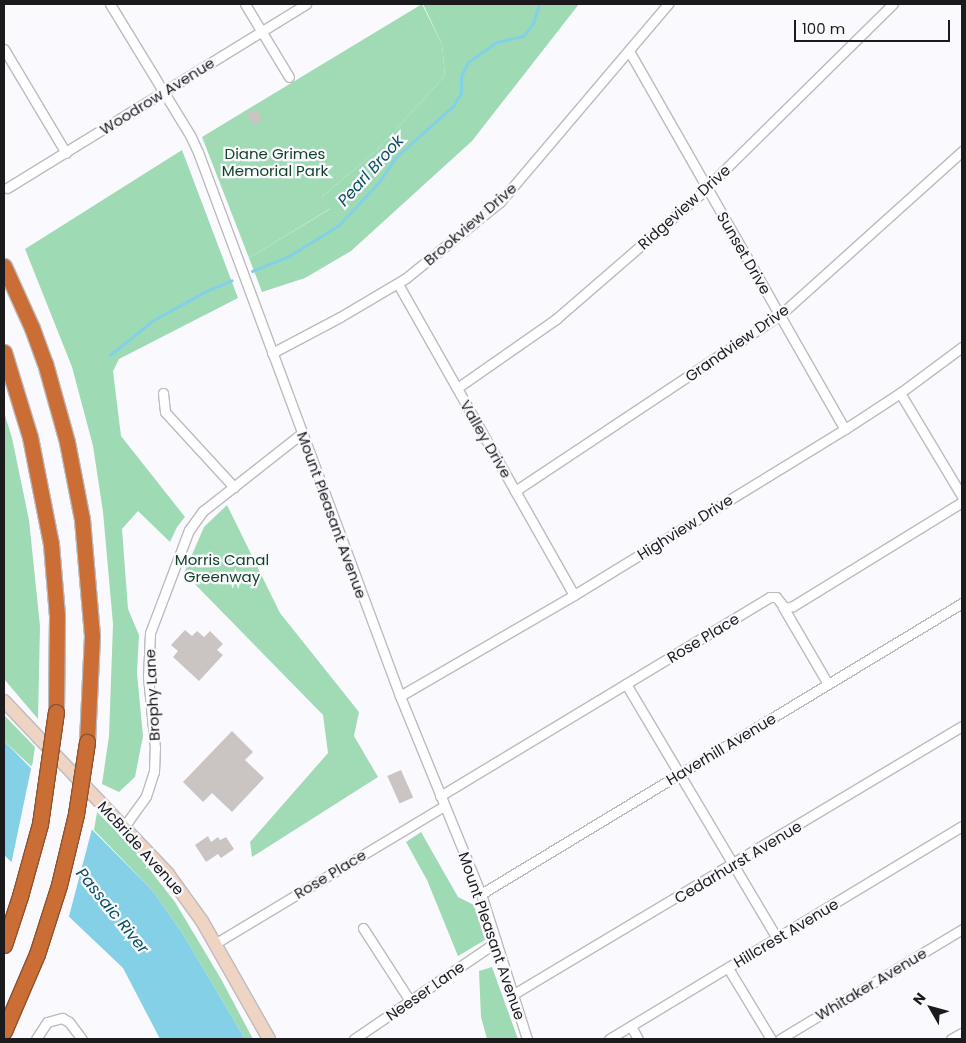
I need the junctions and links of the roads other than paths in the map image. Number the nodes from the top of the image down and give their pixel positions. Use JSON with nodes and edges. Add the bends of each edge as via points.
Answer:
{"nodes":[{"id":1,"x":110,"y":4,"type":"edge"},
{"id":2,"x":245,"y":4,"type":"edge"},
{"id":3,"x":306,"y":4,"type":"edge"},
{"id":4,"x":668,"y":4,"type":"edge"},
{"id":5,"x":893,"y":4,"type":"edge"},
{"id":6,"x":262,"y":31,"type":"junction"},
{"id":7,"x":4,"y":49,"type":"edge"},
{"id":8,"x":629,"y":51,"type":"junction"},
{"id":9,"x":289,"y":77,"type":"dead end"},
{"id":10,"x":164,"y":91,"type":"junction"},
{"id":11,"x":962,"y":151,"type":"edge"},
{"id":12,"x":66,"y":153,"type":"junction"},
{"id":13,"x":7,"y":188,"type":"dead end"},
{"id":14,"x":707,"y":188,"type":"junction"},
{"id":15,"x":4,"y":266,"type":"edge"},
{"id":16,"x":398,"y":284,"type":"junction"},
{"id":17,"x":780,"y":315,"type":"junction"},
{"id":18,"x":962,"y":347,"type":"edge"},
{"id":19,"x":4,"y":352,"type":"edge"},
{"id":20,"x":272,"y":353,"type":"junction"},
{"id":21,"x":456,"y":388,"type":"junction"},
{"id":22,"x":900,"y":393,"type":"junction"},
{"id":23,"x":163,"y":394,"type":"dead end"},
{"id":24,"x":845,"y":428,"type":"junction"},
{"id":25,"x":302,"y":433,"type":"junction"},
{"id":26,"x":234,"y":487,"type":"junction"},
{"id":27,"x":515,"y":491,"type":"junction"},
{"id":28,"x":962,"y":496,"type":"edge"},
{"id":29,"x":962,"y":502,"type":"edge"},
{"id":30,"x":574,"y":595,"type":"junction"},
{"id":31,"x":962,"y":603,"type":"edge"},
{"id":32,"x":783,"y":607,"type":"junction"},
{"id":33,"x":626,"y":684,"type":"junction"},
{"id":34,"x":828,"y":684,"type":"junction"},
{"id":35,"x":400,"y":696,"type":"junction"},
{"id":36,"x":4,"y":700,"type":"edge"},
{"id":37,"x":962,"y":726,"type":"edge"},
{"id":38,"x":680,"y":774,"type":"junction"},
{"id":39,"x":440,"y":796,"type":"junction"},
{"id":40,"x":444,"y":806,"type":"junction"},
{"id":41,"x":962,"y":826,"type":"edge"},
{"id":42,"x":123,"y":828,"type":"junction"},
{"id":43,"x":734,"y":865,"type":"junction"},
{"id":44,"x":481,"y":894,"type":"junction"},
{"id":45,"x":363,"y":928,"type":"dead end"},
{"id":46,"x":962,"y":929,"type":"edge"},
{"id":47,"x":777,"y":938,"type":"junction"},
{"id":48,"x":496,"y":942,"type":"junction"},
{"id":49,"x":216,"y":943,"type":"junction"},
{"id":50,"x":4,"y":945,"type":"edge"},
{"id":51,"x":728,"y":968,"type":"junction"},
{"id":52,"x":512,"y":995,"type":"junction"},
{"id":53,"x":410,"y":1001,"type":"junction"},
{"id":54,"x":631,"y":1026,"type":"junction"},
{"id":55,"x":4,"y":1031,"type":"edge"},
{"id":56,"x":962,"y":1032,"type":"edge"},
{"id":57,"x":36,"y":1039,"type":"edge"},
{"id":58,"x":82,"y":1039,"type":"edge"},
{"id":59,"x":269,"y":1039,"type":"edge"},
{"id":60,"x":354,"y":1039,"type":"edge"},
{"id":61,"x":527,"y":1039,"type":"edge"},
{"id":62,"x":609,"y":1039,"type":"edge"},
{"id":63,"x":638,"y":1039,"type":"edge"},
{"id":64,"x":771,"y":1039,"type":"edge"},
{"id":65,"x":780,"y":1039,"type":"edge"},
{"id":66,"x":951,"y":1039,"type":"edge"}],
"edges":[{"from":1,"to":10,"type":"street","name":"Mount Pleasant Avenue"},
{"from":2,"to":6,"type":"street"},
{"from":3,"to":6,"type":"street","name":"Woodrow Avenue"},
{"from":4,"to":8,"type":"street","name":"Brookview Drive"},
{"from":5,"to":14,"type":"street","name":"Ridgeview Drive"},
{"from":6,"to":9,"type":"street"},
{"from":6,"to":10,"type":"street","name":"Woodrow Avenue"},
{"from":7,"to":12,"type":"street"},
{"from":8,"to":14,"type":"street","name":"Sunset Drive"},
{"from":8,"to":16,"type":"street","name":"Brookview Drive","via":[[500,202]]},
{"from":10,"to":12,"type":"street","name":"Woodrow Avenue"},
{"from":10,"to":20,"type":"street","name":"Mount Pleasant Avenue","via":[[198,152]]},
{"from":11,"to":17,"type":"street","name":"Grandview Drive"},
{"from":12,"to":13,"type":"street","name":"Woodrow Avenue"},
{"from":14,"to":17,"type":"street","name":"Sunset Drive"},
{"from":14,"to":21,"type":"street","name":"Ridgeview Drive","via":[[556,319]]},
{"from":15,"to":55,"type":"highway","bridge":true,"via":[[46,363],[67,442],[87,559],[92,636],[87,742],[76,814],[60,884],[34,962]]},
{"from":16,"to":20,"type":"street","name":"Brookview Drive"},
{"from":16,"to":21,"type":"street","name":"Valley Drive"},
{"from":17,"to":24,"type":"street","name":"Sunset Drive"},
{"from":17,"to":27,"type":"street","name":"Grandview Drive"},
{"from":18,"to":22,"type":"street","name":"Highview Drive"},
{"from":19,"to":50,"type":"highway","bridge":true,"via":[[30,437],[51,544],[57,616],[56,712],[40,824]]},
{"from":20,"to":25,"type":"street","name":"Mount Pleasant Avenue"},
{"from":21,"to":27,"type":"street","name":"Valley Drive"},
{"from":22,"to":24,"type":"street","name":"Highview Drive"},
{"from":22,"to":28,"type":"street"},
{"from":23,"to":26,"type":"street","via":[[165,412]]},
{"from":24,"to":30,"type":"street","name":"Highview Drive"},
{"from":25,"to":26,"type":"street","name":"Brophy Lane"},
{"from":25,"to":35,"type":"street","name":"Mount Pleasant Avenue"},
{"from":26,"to":42,"type":"street","name":"Brophy Lane","via":[[203,511],[189,530],[156,612],[150,633],[148,662],[154,772],[146,796]]},
{"from":27,"to":30,"type":"street","name":"Valley Drive"},
{"from":29,"to":32,"type":"street","via":[[793,606]]},
{"from":30,"to":35,"type":"street","name":"Highview Drive"},
{"from":31,"to":34,"type":"street","name":"Haverhill Avenue"},
{"from":32,"to":33,"type":"street","name":"Rose Place","via":[[776,597],[770,596]]},
{"from":32,"to":34,"type":"street"},
{"from":33,"to":38,"type":"street"},
{"from":33,"to":39,"type":"street","name":"Rose Place"},
{"from":34,"to":38,"type":"street","name":"Haverhill Avenue"},
{"from":35,"to":39,"type":"street","name":"Mount Pleasant Avenue"},
{"from":36,"to":42,"type":"main road","name":"McBride Avenue"},
{"from":37,"to":43,"type":"street","name":"Cedarhurst Avenue"},
{"from":38,"to":43,"type":"street"},
{"from":38,"to":44,"type":"street","name":"Haverhill Avenue"},
{"from":39,"to":40,"type":"street","name":"Mount Pleasant Avenue"},
{"from":40,"to":44,"type":"street","name":"Mount Pleasant Avenue"},
{"from":40,"to":49,"type":"street","name":"Rose Place"},
{"from":41,"to":47,"type":"street","name":"Hillcrest Avenue"},
{"from":42,"to":49,"type":"main road","name":"McBride Avenue","via":[[168,874]]},
{"from":43,"to":47,"type":"street"},
{"from":43,"to":52,"type":"street","name":"Cedarhurst Avenue"},
{"from":44,"to":48,"type":"street","name":"Mount Pleasant Avenue"},
{"from":45,"to":53,"type":"street"},
{"from":46,"to":65,"type":"street","name":"Whitaker Avenue"},
{"from":47,"to":51,"type":"street","name":"Hillcrest Avenue"},
{"from":48,"to":52,"type":"street","name":"Mount Pleasant Avenue"},
{"from":48,"to":53,"type":"street","name":"Neeser Lane"},
{"from":49,"to":59,"type":"main road","name":"McBride Avenue"},
{"from":51,"to":54,"type":"street","name":"Hillcrest Avenue"},
{"from":51,"to":64,"type":"street"},
{"from":52,"to":61,"type":"street","name":"Mount Pleasant Avenue"},
{"from":53,"to":60,"type":"street","name":"Neeser Lane"},
{"from":54,"to":62,"type":"street","name":"Hillcrest Avenue"},
{"from":54,"to":63,"type":"street"},
{"from":56,"to":66,"type":"street"},
{"from":57,"to":58,"type":"street","via":[[47,1022],[62,1018]]}]}
